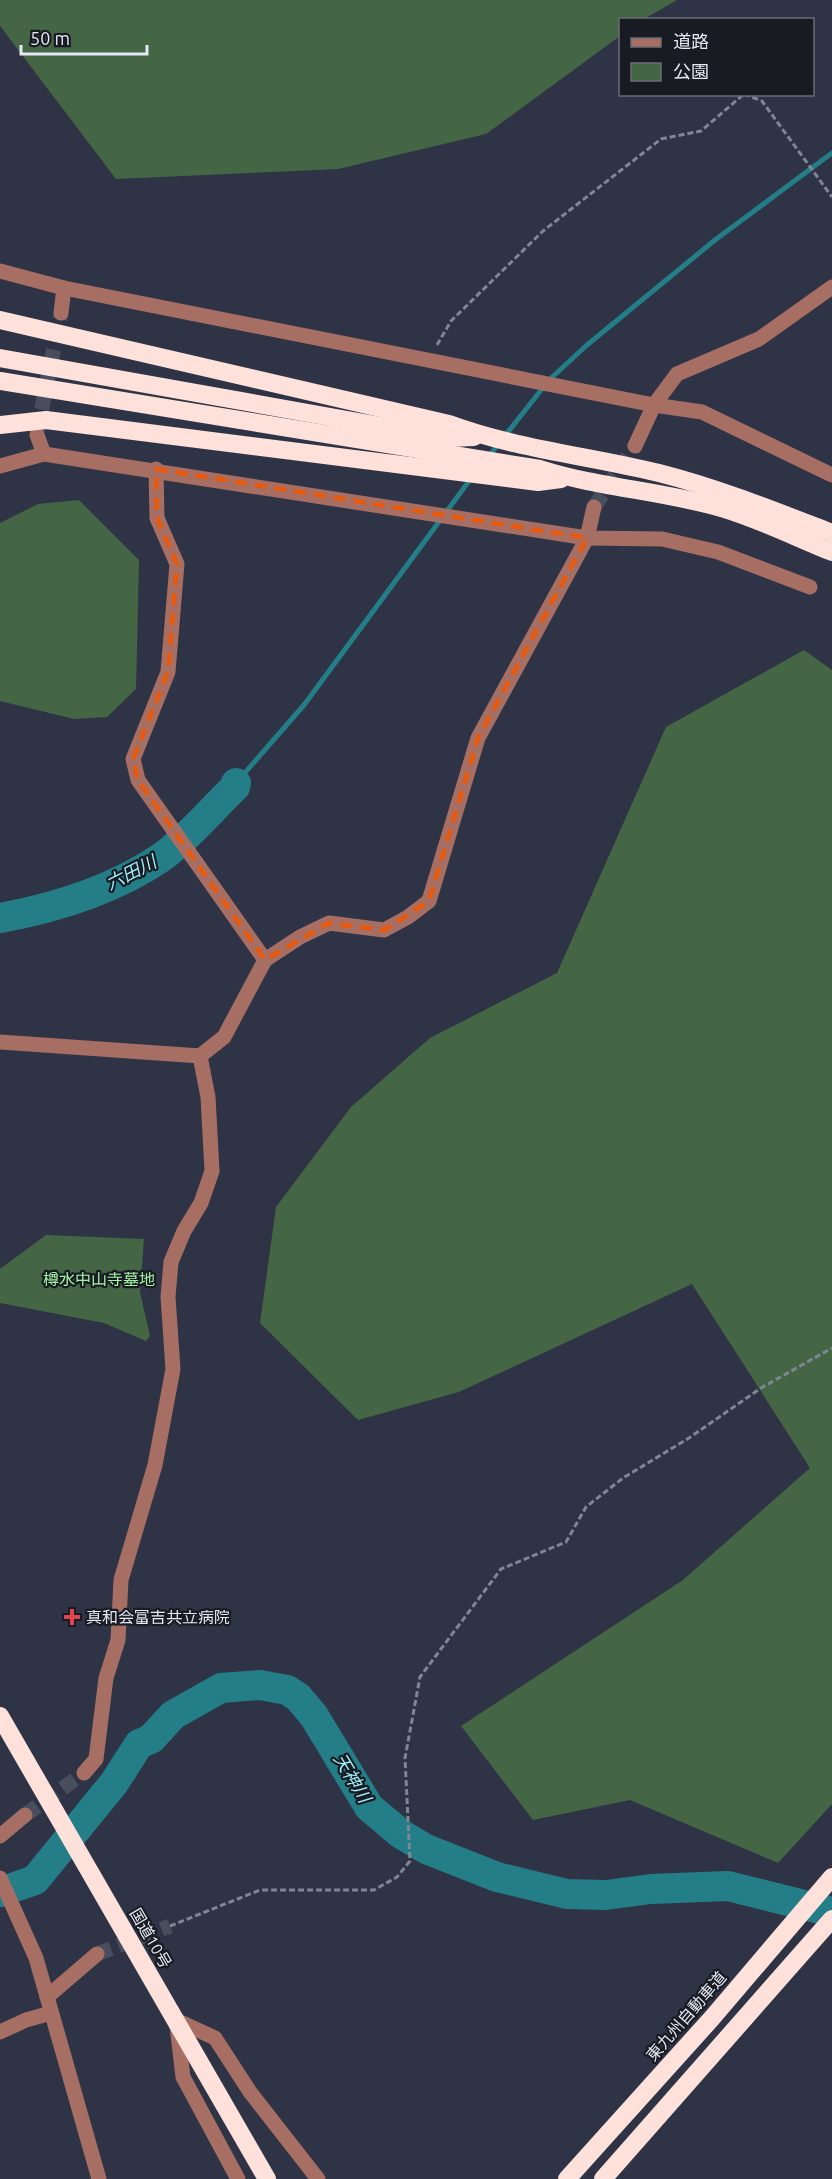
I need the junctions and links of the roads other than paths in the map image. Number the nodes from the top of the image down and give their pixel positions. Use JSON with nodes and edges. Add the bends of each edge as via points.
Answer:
{"nodes":[{"id":1,"x":0,"y":271,"type":"edge"},
{"id":2,"x":832,"y":286,"type":"edge"},
{"id":3,"x":64,"y":288,"type":"junction"},
{"id":4,"x":61,"y":313,"type":"tunnel mouth"},
{"id":5,"x":0,"y":320,"type":"edge"},
{"id":6,"x":0,"y":358,"type":"edge"},
{"id":7,"x":0,"y":381,"type":"edge"},
{"id":8,"x":654,"y":405,"type":"junction"},
{"id":9,"x":0,"y":425,"type":"edge"},
{"id":10,"x":37,"y":435,"type":"tunnel mouth"},
{"id":11,"x":482,"y":436,"type":"junction"},
{"id":12,"x":635,"y":446,"type":"tunnel mouth"},
{"id":13,"x":44,"y":454,"type":"junction"},
{"id":14,"x":0,"y":466,"type":"edge"},
{"id":15,"x":156,"y":469,"type":"junction"},
{"id":16,"x":832,"y":475,"type":"edge"},
{"id":17,"x":569,"y":478,"type":"junction"},
{"id":18,"x":594,"y":507,"type":"tunnel mouth"},
{"id":19,"x":832,"y":533,"type":"edge"},
{"id":20,"x":587,"y":538,"type":"junction"},
{"id":21,"x":832,"y":552,"type":"edge"},
{"id":22,"x":810,"y":587,"type":"dead end"},
{"id":23,"x":265,"y":960,"type":"junction"},
{"id":24,"x":0,"y":1042,"type":"edge"},
{"id":25,"x":200,"y":1056,"type":"junction"},
{"id":26,"x":0,"y":1716,"type":"edge"},
{"id":27,"x":84,"y":1773,"type":"tunnel mouth"},
{"id":28,"x":25,"y":1815,"type":"tunnel mouth"},
{"id":29,"x":0,"y":1836,"type":"edge"},
{"id":30,"x":832,"y":1877,"type":"edge"},
{"id":31,"x":0,"y":1878,"type":"edge"},
{"id":32,"x":832,"y":1919,"type":"edge"},
{"id":33,"x":97,"y":1954,"type":"tunnel mouth"},
{"id":34,"x":47,"y":1997,"type":"junction"},
{"id":35,"x":51,"y":2013,"type":"junction"},
{"id":36,"x":176,"y":2020,"type":"junction"},
{"id":37,"x":0,"y":2032,"type":"edge"},
{"id":38,"x":99,"y":2179,"type":"edge"},
{"id":39,"x":238,"y":2179,"type":"edge"},
{"id":40,"x":267,"y":2179,"type":"edge"},
{"id":41,"x":318,"y":2179,"type":"edge"},
{"id":42,"x":567,"y":2179,"type":"edge"},
{"id":43,"x":603,"y":2179,"type":"edge"}],
"edges":[{"from":1,"to":3,"type":"street"},
{"from":2,"to":8,"type":"street","via":[[759,339],[677,374]]},
{"from":3,"to":4,"type":"street"},
{"from":3,"to":8,"type":"street"},
{"from":5,"to":11,"type":"highway","via":[[449,424]]},
{"from":6,"to":11,"type":"highway","via":[[447,438]]},
{"from":7,"to":17,"type":"highway","via":[[540,469]]},
{"from":8,"to":12,"type":"street"},
{"from":8,"to":16,"type":"street","via":[[702,412]]},
{"from":9,"to":17,"type":"highway","via":[[46,420],[538,482]]},
{"from":10,"to":13,"type":"street"},
{"from":11,"to":19,"type":"highway","via":[[659,473],[721,491]]},
{"from":13,"to":14,"type":"street"},
{"from":13,"to":15,"type":"street"},
{"from":15,"to":20,"type":"street"},
{"from":15,"to":23,"type":"street","via":[[157,518],[177,564],[168,672],[133,759],[138,780]]},
{"from":17,"to":21,"type":"highway","via":[[725,509]]},
{"from":18,"to":20,"type":"street"},
{"from":20,"to":22,"type":"street","via":[[662,539],[718,552]]},
{"from":20,"to":23,"type":"street","via":[[478,738],[429,901],[384,930],[329,923]]},
{"from":23,"to":25,"type":"street","via":[[224,1037]]},
{"from":24,"to":25,"type":"street"},
{"from":25,"to":27,"type":"street","via":[[208,1097],[212,1171],[201,1203],[171,1262],[168,1297],[173,1369],[155,1465],[121,1580],[118,1640],[106,1678],[96,1759]]},
{"from":26,"to":36,"type":"highway","name":"国道10号"},
{"from":28,"to":29,"type":"street"},
{"from":30,"to":42,"type":"highway","name":"東九州自動車道"},
{"from":31,"to":34,"type":"street","via":[[36,1958]]},
{"from":32,"to":43,"type":"highway"},
{"from":33,"to":34,"type":"street"},
{"from":34,"to":35,"type":"street"},
{"from":35,"to":37,"type":"street"},
{"from":35,"to":38,"type":"street"},
{"from":36,"to":39,"type":"street","via":[[183,2078]]},
{"from":36,"to":40,"type":"highway","name":"国道10号"},
{"from":36,"to":41,"type":"street","via":[[215,2038],[250,2092]]}]}
